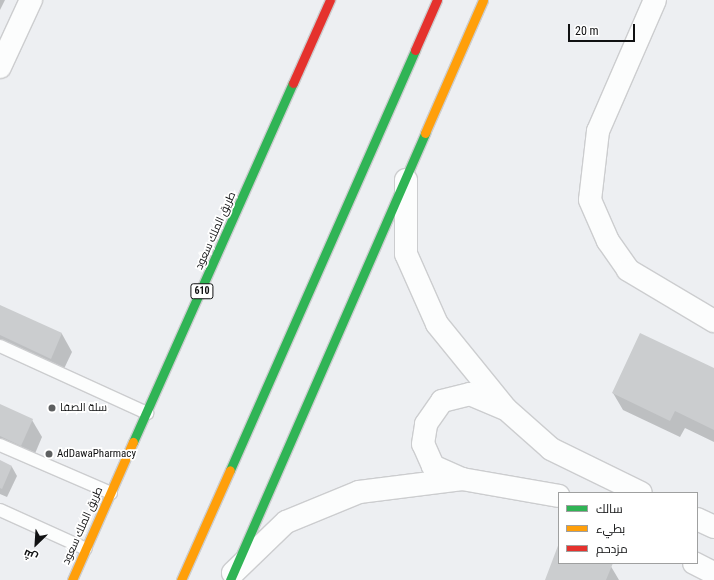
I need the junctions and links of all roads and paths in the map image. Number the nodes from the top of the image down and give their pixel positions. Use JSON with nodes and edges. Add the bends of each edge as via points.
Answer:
{"nodes":[{"id":1,"x":31,"y":0,"type":"edge"},
{"id":2,"x":330,"y":0,"type":"edge"},
{"id":3,"x":437,"y":0,"type":"edge"},
{"id":4,"x":483,"y":0,"type":"edge"},
{"id":5,"x":655,"y":0,"type":"edge"},
{"id":6,"x":0,"y":67,"type":"edge"},
{"id":7,"x":406,"y":180,"type":"junction"},
{"id":8,"x":714,"y":321,"type":"edge"},
{"id":9,"x":0,"y":346,"type":"edge"},
{"id":10,"x":506,"y":409,"type":"junction"},
{"id":11,"x":147,"y":413,"type":"junction"},
{"id":12,"x":0,"y":444,"type":"edge"},
{"id":13,"x":462,"y":478,"type":"junction"},
{"id":14,"x":639,"y":492,"type":"edge"},
{"id":15,"x":111,"y":493,"type":"junction"},
{"id":16,"x":558,"y":496,"type":"edge"},
{"id":17,"x":0,"y":510,"type":"edge"},
{"id":18,"x":698,"y":519,"type":"edge"},
{"id":19,"x":714,"y":527,"type":"edge"},
{"id":20,"x":86,"y":549,"type":"junction"},
{"id":21,"x":696,"y":564,"type":"edge"},
{"id":22,"x":714,"y":573,"type":"edge"},
{"id":23,"x":231,"y":577,"type":"edge"},
{"id":24,"x":72,"y":580,"type":"edge"},
{"id":25,"x":181,"y":580,"type":"edge"}],
"edges":[{"from":1,"to":6,"type":"street"},
{"from":2,"to":11,"type":"main road","name":"طريق الملك سعود","number":"610"},
{"from":3,"to":25,"type":"main road"},
{"from":4,"to":7,"type":"main road"},
{"from":5,"to":8,"type":"street","via":[[598,131],[590,200],[608,241],[628,270]]},
{"from":7,"to":10,"type":"street","via":[[409,261],[437,324]]},
{"from":7,"to":23,"type":"main road"},
{"from":9,"to":11,"type":"lane"},
{"from":10,"to":13,"type":"street","via":[[470,394],[442,401],[426,424],[423,444],[433,466]]},
{"from":10,"to":14,"type":"street","via":[[551,449]]},
{"from":11,"to":15,"type":"main road","name":"طريق الملك سعود","number":"610"},
{"from":12,"to":15,"type":"lane"},
{"from":13,"to":16,"type":"street"},
{"from":13,"to":23,"type":"street","via":[[359,492],[286,522]]},
{"from":15,"to":20,"type":"main road","name":"طريق الملك سعود","number":"610"},
{"from":17,"to":20,"type":"lane"},
{"from":18,"to":19,"type":"street"},
{"from":20,"to":24,"type":"main road","name":"طريق الملك سعود","number":"610"},
{"from":21,"to":22,"type":"street"}]}
